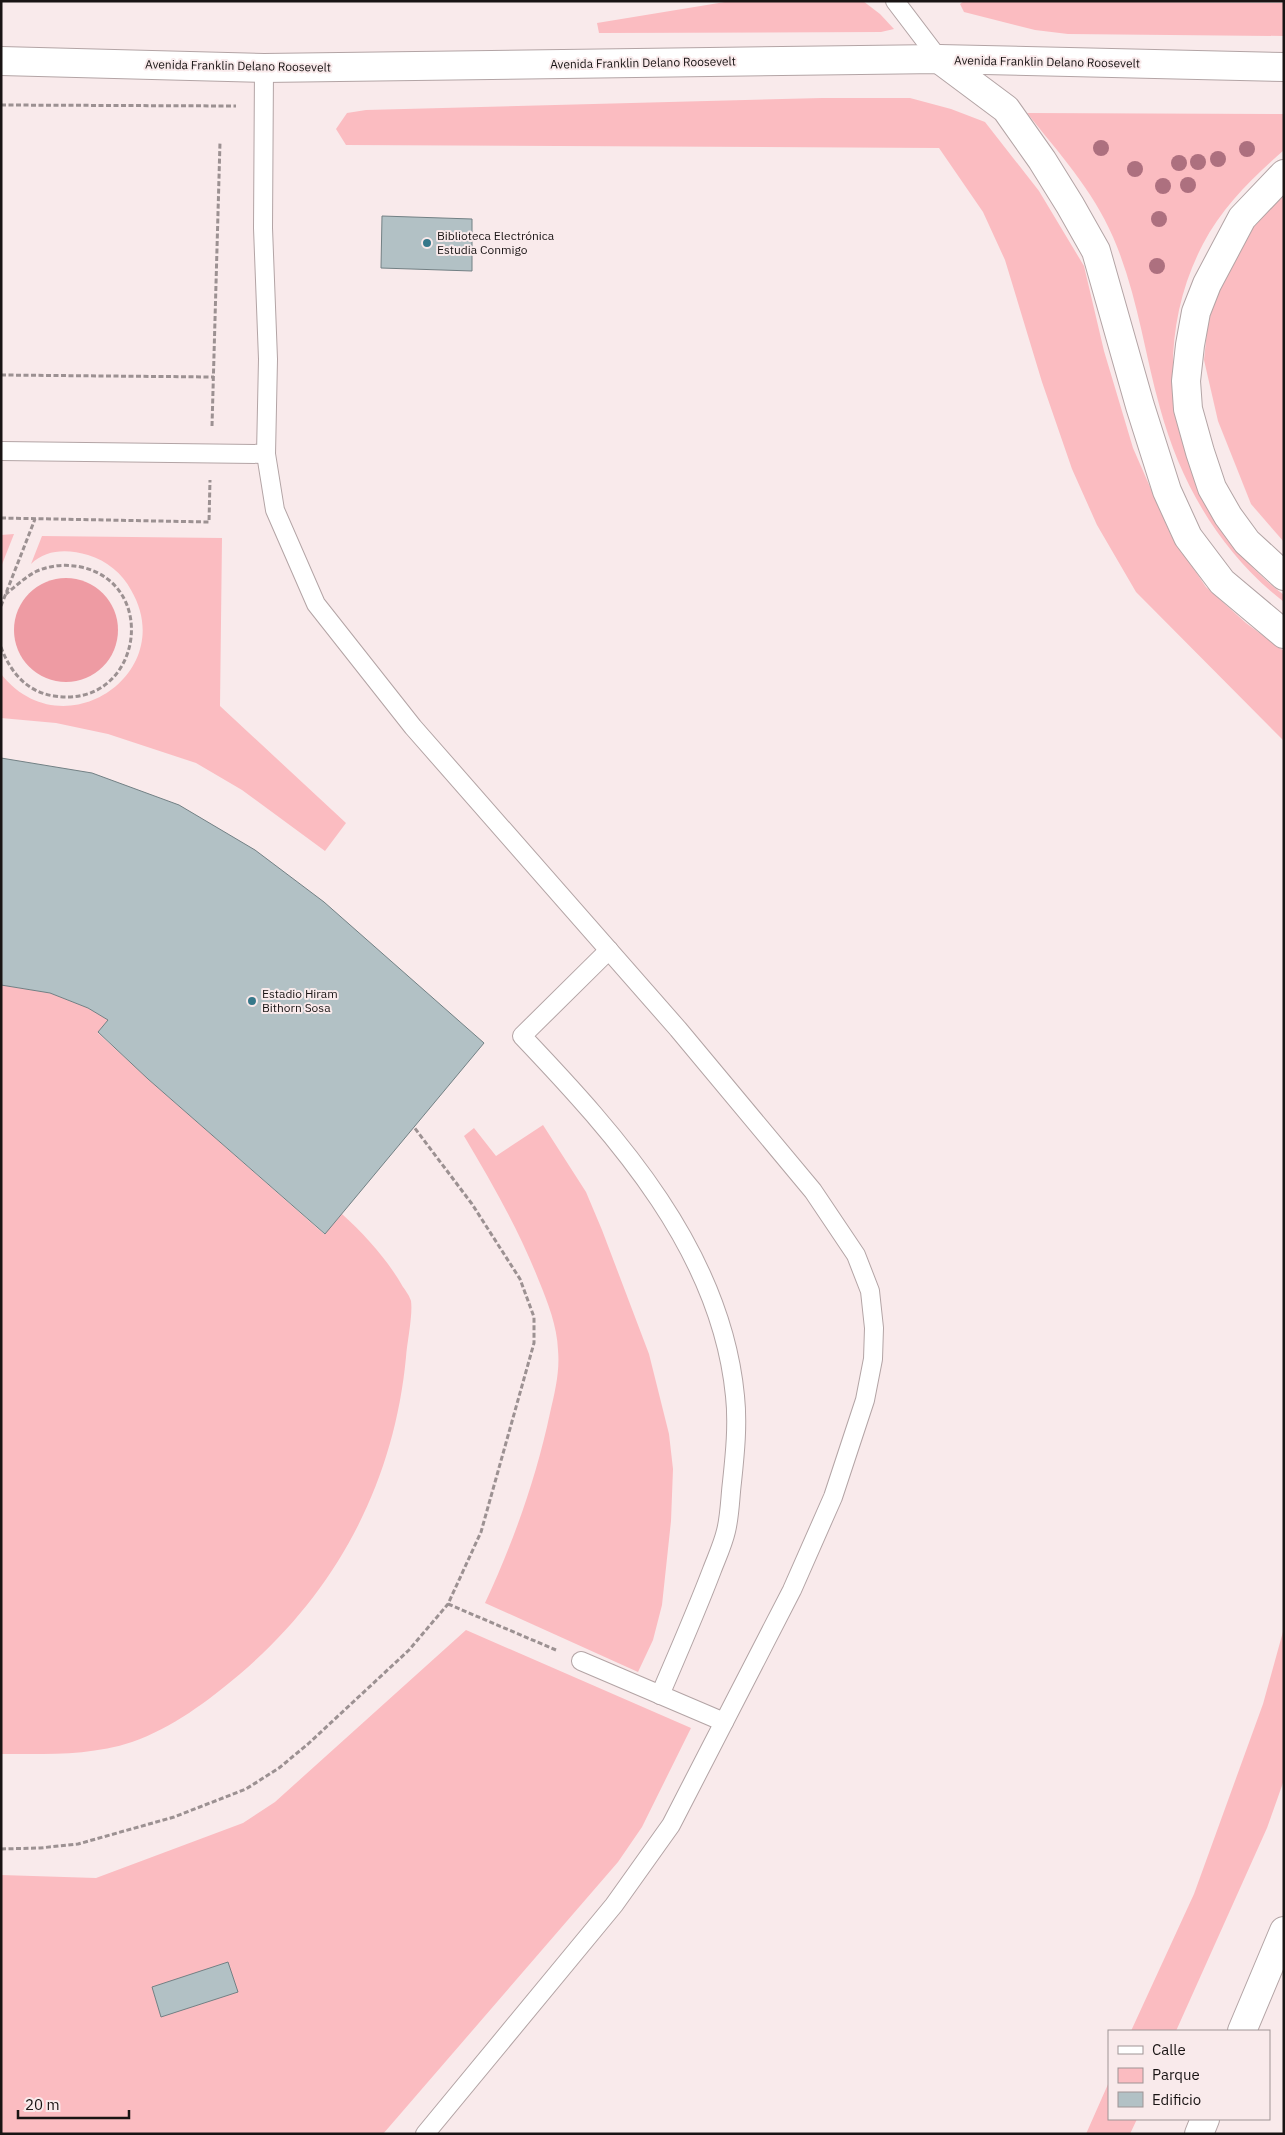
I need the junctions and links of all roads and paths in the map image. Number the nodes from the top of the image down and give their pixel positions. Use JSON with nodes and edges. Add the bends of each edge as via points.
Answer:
{"nodes":[{"id":1,"x":895,"y":1,"type":"edge"},
{"id":2,"x":939,"y":59,"type":"junction"},
{"id":3,"x":1,"y":61,"type":"edge"},
{"id":4,"x":1284,"y":67,"type":"edge"},
{"id":5,"x":264,"y":68,"type":"junction"},
{"id":6,"x":1,"y":105,"type":"edge"},
{"id":7,"x":264,"y":106,"type":"junction"},
{"id":8,"x":220,"y":142,"type":"dead end"},
{"id":9,"x":1284,"y":174,"type":"edge"},
{"id":10,"x":1,"y":375,"type":"edge"},
{"id":11,"x":214,"y":377,"type":"junction"},
{"id":12,"x":1,"y":451,"type":"edge"},
{"id":13,"x":211,"y":454,"type":"junction"},
{"id":14,"x":266,"y":454,"type":"junction"},
{"id":15,"x":1,"y":518,"type":"edge"},
{"id":16,"x":35,"y":519,"type":"junction"},
{"id":17,"x":1284,"y":576,"type":"edge"},
{"id":18,"x":6,"y":594,"type":"junction"},
{"id":19,"x":1,"y":606,"type":"edge"},
{"id":20,"x":1284,"y":634,"type":"edge"},
{"id":21,"x":1,"y":647,"type":"edge"},
{"id":22,"x":609,"y":950,"type":"junction"},
{"id":23,"x":414,"y":1127,"type":"dead end"},
{"id":24,"x":448,"y":1604,"type":"junction"},
{"id":25,"x":581,"y":1661,"type":"joint"},
{"id":26,"x":660,"y":1695,"type":"junction"},
{"id":27,"x":724,"y":1722,"type":"junction"},
{"id":28,"x":1,"y":1849,"type":"edge"},
{"id":29,"x":1284,"y":1931,"type":"edge"},
{"id":30,"x":1242,"y":2030,"type":"edge"},
{"id":31,"x":1205,"y":2120,"type":"edge"},
{"id":32,"x":425,"y":2134,"type":"edge"},
{"id":33,"x":1199,"y":2134,"type":"edge"}],
"edges":[{"from":1,"to":2,"type":"lane"},
{"from":2,"to":4,"type":"main road","name":"Avenida Franklin Delano Roosevelt"},
{"from":2,"to":5,"type":"main road","name":"Avenida Franklin Delano Roosevelt"},
{"from":2,"to":20,"type":"main road","via":[[1006,108],[1070,205],[1096,251],[1167,491],[1188,537],[1222,582]]},
{"from":3,"to":5,"type":"main road","name":"Avenida Franklin Delano Roosevelt"},
{"from":5,"to":7,"type":"lane"},
{"from":6,"to":7,"type":"path"},
{"from":7,"to":14,"type":"lane","via":[[263,228],[268,359]]},
{"from":8,"to":11,"type":"path"},
{"from":9,"to":17,"type":"main road","via":[[1242,218],[1207,284],[1196,312],[1186,381],[1188,409],[1212,488],[1247,542]]},
{"from":10,"to":11,"type":"path"},
{"from":11,"to":13,"type":"path"},
{"from":12,"to":13,"type":"lane"},
{"from":13,"to":14,"type":"lane"},
{"from":13,"to":16,"type":"path","via":[[209,522]]},
{"from":14,"to":22,"type":"lane","via":[[275,510],[316,604],[413,728]]},
{"from":15,"to":16,"type":"path"},
{"from":16,"to":18,"type":"path"},
{"from":18,"to":19,"type":"path"},
{"from":18,"to":21,"type":"path","via":[[29,576],[48,567],[67,565],[97,572],[125,601],[132,621],[132,641],[121,669],[107,684],[89,694],[69,697],[49,695],[30,687],[14,674]]},
{"from":22,"to":26,"type":"lane","via":[[522,1036],[586,1103],[638,1168],[673,1221],[696,1263],[722,1327],[735,1396],[735,1456],[726,1530],[700,1603]]},
{"from":22,"to":27,"type":"lane","via":[[813,1192],[856,1255],[870,1291],[873,1358],[850,1450],[792,1590]]},
{"from":23,"to":24,"type":"path","via":[[472,1204],[520,1279],[534,1317],[534,1343],[484,1523]]},
{"from":24,"to":25,"type":"path"},
{"from":24,"to":28,"type":"path","via":[[409,1650],[308,1744],[246,1789],[174,1817],[78,1844]]},
{"from":25,"to":26,"type":"lane"},
{"from":26,"to":27,"type":"lane"},
{"from":27,"to":32,"type":"lane","via":[[671,1825],[614,1905]]},
{"from":29,"to":30,"type":"main road"},
{"from":31,"to":33,"type":"main road"}]}
